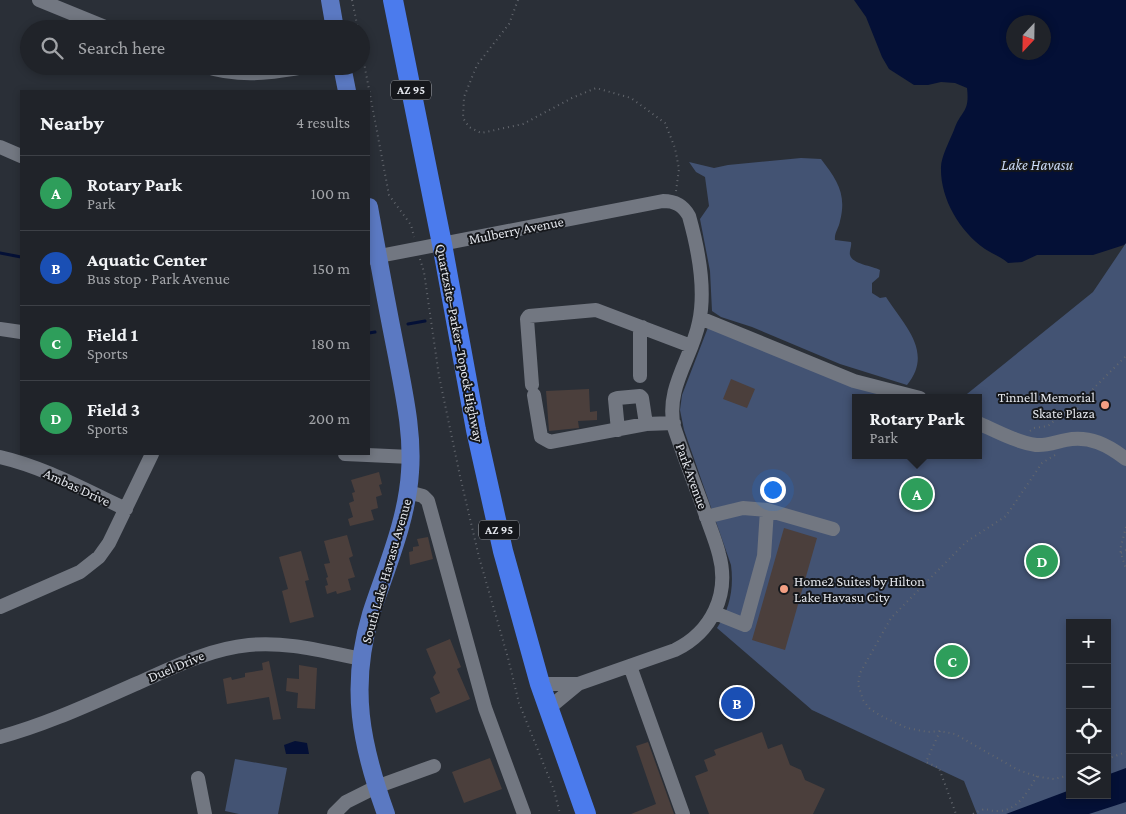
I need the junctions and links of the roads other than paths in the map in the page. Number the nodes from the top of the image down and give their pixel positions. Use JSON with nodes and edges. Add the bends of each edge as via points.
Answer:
{"nodes":[{"id":1,"x":39,"y":0,"type":"edge"},
{"id":2,"x":330,"y":0,"type":"edge"},
{"id":3,"x":393,"y":0,"type":"edge"},
{"id":4,"x":88,"y":20,"type":"edge"},
{"id":5,"x":333,"y":20,"type":"edge"},
{"id":6,"x":344,"y":75,"type":"edge"},
{"id":7,"x":347,"y":90,"type":"edge"},
{"id":8,"x":0,"y":147,"type":"edge"},
{"id":9,"x":20,"y":156,"type":"edge"},
{"id":10,"x":669,"y":202,"type":"joint"},
{"id":11,"x":370,"y":220,"type":"edge"},
{"id":12,"x":442,"y":244,"type":"junction"},
{"id":13,"x":373,"y":257,"type":"edge"},
{"id":14,"x":700,"y":318,"type":"junction"},
{"id":15,"x":642,"y":327,"type":"junction"},
{"id":16,"x":0,"y":329,"type":"edge"},
{"id":17,"x":20,"y":332,"type":"edge"},
{"id":18,"x":691,"y":346,"type":"junction"},
{"id":19,"x":640,"y":376,"type":"dead end"},
{"id":20,"x":904,"y":394,"type":"edge"},
{"id":21,"x":646,"y":424,"type":"junction"},
{"id":22,"x":674,"y":424,"type":"junction"},
{"id":23,"x":982,"y":425,"type":"edge"},
{"id":24,"x":618,"y":430,"type":"junction"},
{"id":25,"x":152,"y":455,"type":"edge"},
{"id":26,"x":367,"y":455,"type":"edge"},
{"id":27,"x":0,"y":457,"type":"edge"},
{"id":28,"x":411,"y":457,"type":"junction"},
{"id":29,"x":1126,"y":459,"type":"edge"},
{"id":30,"x":408,"y":492,"type":"junction"},
{"id":31,"x":126,"y":509,"type":"junction"},
{"id":32,"x":766,"y":510,"type":"junction"},
{"id":33,"x":706,"y":517,"type":"junction"},
{"id":34,"x":833,"y":529,"type":"dead end"},
{"id":35,"x":0,"y":607,"type":"edge"},
{"id":36,"x":715,"y":613,"type":"junction"},
{"id":37,"x":362,"y":659,"type":"junction"},
{"id":38,"x":630,"y":666,"type":"junction"},
{"id":39,"x":540,"y":684,"type":"junction"},
{"id":40,"x":578,"y":684,"type":"junction"},
{"id":41,"x":549,"y":708,"type":"junction"},
{"id":42,"x":0,"y":737,"type":"edge"},
{"id":43,"x":434,"y":766,"type":"dead end"},
{"id":44,"x":198,"y":778,"type":"dead end"},
{"id":45,"x":376,"y":787,"type":"junction"},
{"id":46,"x":205,"y":814,"type":"edge"},
{"id":47,"x":334,"y":814,"type":"edge"},
{"id":48,"x":386,"y":814,"type":"edge"},
{"id":49,"x":524,"y":814,"type":"edge"},
{"id":50,"x":586,"y":814,"type":"edge"},
{"id":51,"x":683,"y":814,"type":"edge"}],
"edges":[{"from":1,"to":4,"type":"street"},
{"from":2,"to":5,"type":"main road"},
{"from":3,"to":12,"type":"highway","name":"Quartzsite–Parker–Topock Highway","number":"AZ 95"},
{"from":6,"to":7,"type":"main road"},
{"from":8,"to":9,"type":"street"},
{"from":10,"to":12,"type":"street","name":"Mulberry Avenue"},
{"from":10,"to":14,"type":"street","name":"Park Avenue","via":[[684,208],[690,218],[702,281]]},
{"from":11,"to":13,"type":"main road","name":"South Lake Havasu Avenue"},
{"from":12,"to":13,"type":"street","name":"Mulberry Avenue"},
{"from":12,"to":39,"type":"highway","name":"Quartzsite–Parker–Topock Highway","number":"AZ 95","via":[[476,430],[503,551]]},
{"from":13,"to":28,"type":"main road","name":"South Lake Havasu Avenue","via":[[407,413]]},
{"from":14,"to":18,"type":"street","name":"Park Avenue"},
{"from":14,"to":20,"type":"street","via":[[854,381]]},
{"from":15,"to":18,"type":"street"},
{"from":15,"to":19,"type":"street"},
{"from":15,"to":24,"type":"street","via":[[596,310],[528,316],[527,319],[541,437],[550,442]]},
{"from":16,"to":17,"type":"street"},
{"from":18,"to":22,"type":"street","name":"Park Avenue","via":[[674,393]]},
{"from":21,"to":22,"type":"street"},
{"from":21,"to":24,"type":"street"},
{"from":21,"to":24,"type":"street","via":[[640,396],[618,398],[615,399]]},
{"from":22,"to":33,"type":"street","name":"Park Avenue"},
{"from":23,"to":29,"type":"street","via":[[1026,442],[1046,445],[1090,440],[1109,447]]},
{"from":25,"to":31,"type":"street"},
{"from":26,"to":28,"type":"street"},
{"from":27,"to":31,"type":"street","name":"Ambas Drive","via":[[47,472]]},
{"from":28,"to":30,"type":"main road","name":"South Lake Havasu Avenue"},
{"from":30,"to":37,"type":"main road","name":"South Lake Havasu Avenue","via":[[371,616]]},
{"from":30,"to":49,"type":"street","via":[[423,496],[428,501],[485,708]]},
{"from":31,"to":35,"type":"street","via":[[106,548],[90,566]]},
{"from":32,"to":33,"type":"street","via":[[743,508]]},
{"from":32,"to":34,"type":"street"},
{"from":32,"to":36,"type":"street","via":[[764,556],[745,625]]},
{"from":33,"to":36,"type":"street","name":"Park Avenue","via":[[720,555],[722,571]]},
{"from":36,"to":38,"type":"street","name":"Park Avenue","via":[[688,643]]},
{"from":37,"to":42,"type":"street","name":"Duel Drive","via":[[280,644],[250,644],[221,649],[193,658],[64,716]]},
{"from":37,"to":45,"type":"main road","name":"South Lake Havasu Avenue","via":[[361,725]]},
{"from":38,"to":40,"type":"street","name":"Park Avenue"},
{"from":38,"to":51,"type":"street"},
{"from":39,"to":40,"type":"street","name":"Park Avenue"},
{"from":39,"to":41,"type":"highway","number":"AZ 95"},
{"from":40,"to":41,"type":"street","name":"Park Avenue"},
{"from":41,"to":50,"type":"highway","number":"AZ 95"},
{"from":43,"to":45,"type":"street"},
{"from":44,"to":46,"type":"street"},
{"from":45,"to":47,"type":"street","via":[[346,802]]},
{"from":45,"to":48,"type":"main road","name":"South Lake Havasu Avenue"}]}
